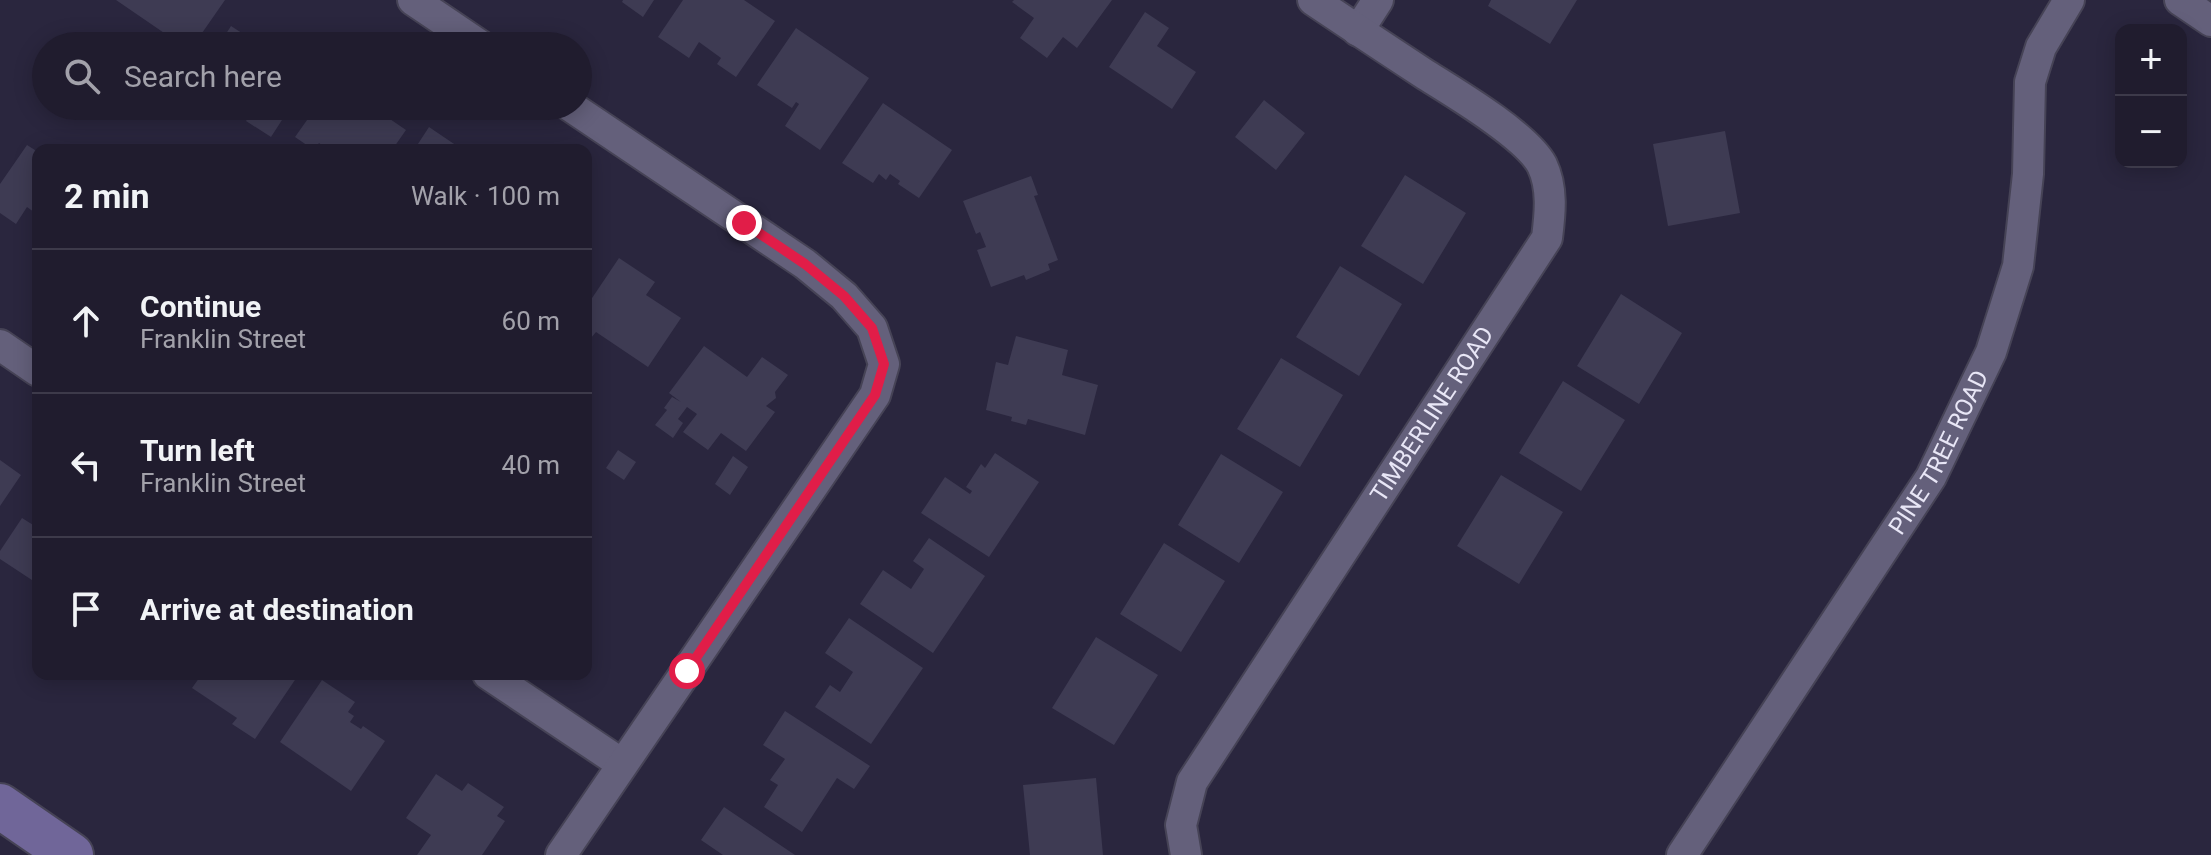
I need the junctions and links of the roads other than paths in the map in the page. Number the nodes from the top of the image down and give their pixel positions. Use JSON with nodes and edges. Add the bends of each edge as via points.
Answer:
{"nodes":[{"id":1,"x":413,"y":0,"type":"edge"},
{"id":2,"x":1313,"y":0,"type":"edge"},
{"id":3,"x":1378,"y":0,"type":"edge"},
{"id":4,"x":2069,"y":0,"type":"edge"},
{"id":5,"x":2180,"y":0,"type":"edge"},
{"id":6,"x":2211,"y":21,"type":"edge"},
{"id":7,"x":1358,"y":31,"type":"junction"},
{"id":8,"x":460,"y":32,"type":"edge"},
{"id":9,"x":591,"y":120,"type":"edge"},
{"id":10,"x":0,"y":345,"type":"edge"},
{"id":11,"x":32,"y":367,"type":"edge"},
{"id":12,"x":497,"y":680,"type":"edge"},
{"id":13,"x":622,"y":764,"type":"junction"},
{"id":14,"x":0,"y":806,"type":"edge"},
{"id":15,"x":71,"y":855,"type":"edge"},
{"id":16,"x":561,"y":855,"type":"edge"},
{"id":17,"x":1186,"y":855,"type":"edge"},
{"id":18,"x":1682,"y":855,"type":"edge"}],
"edges":[{"from":1,"to":8,"type":"street"},
{"from":2,"to":7,"type":"street","name":"TIMBERLINE ROAD"},
{"from":3,"to":7,"type":"street"},
{"from":4,"to":18,"type":"street","name":"PINE TREE ROAD","via":[[2041,47],[2030,82],[2018,266],[1991,352],[1931,477]]},
{"from":5,"to":6,"type":"street"},
{"from":7,"to":17,"type":"street","name":"TIMBERLINE ROAD","via":[[1489,115],[1541,163],[1549,186],[1547,238],[1192,782],[1181,825]]},
{"from":9,"to":13,"type":"street","via":[[844,296],[872,328],[884,364],[875,395]]},
{"from":10,"to":11,"type":"street"},
{"from":12,"to":13,"type":"street"},
{"from":13,"to":16,"type":"street"},
{"from":14,"to":15,"type":"main road"}]}
